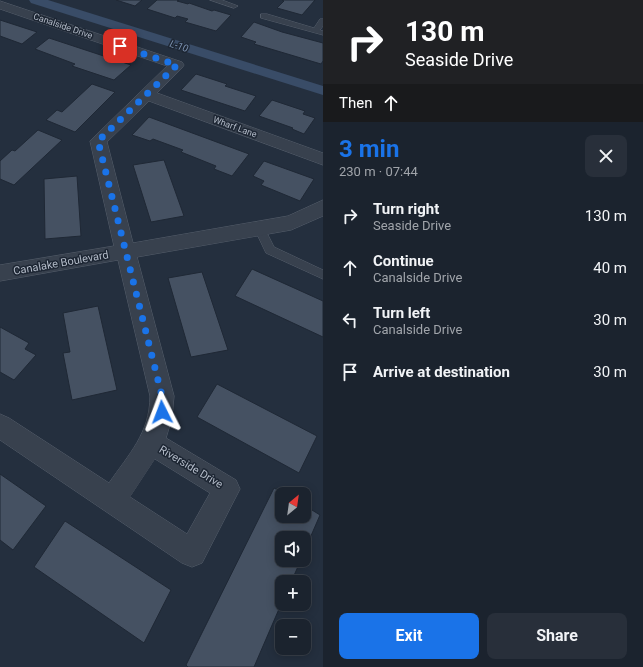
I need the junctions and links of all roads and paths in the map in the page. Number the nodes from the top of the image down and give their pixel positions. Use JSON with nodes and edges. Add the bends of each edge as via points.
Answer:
{"nodes":[{"id":1,"x":214,"y":0,"type":"edge"},
{"id":2,"x":0,"y":5,"type":"edge"},
{"id":3,"x":234,"y":6,"type":"dead end"},
{"id":4,"x":264,"y":16,"type":"dead end"},
{"id":5,"x":323,"y":21,"type":"edge"},
{"id":6,"x":319,"y":32,"type":"edge"},
{"id":7,"x":146,"y":94,"type":"junction"},
{"id":8,"x":323,"y":159,"type":"edge"},
{"id":9,"x":323,"y":207,"type":"edge"},
{"id":10,"x":258,"y":228,"type":"junction"},
{"id":11,"x":126,"y":252,"type":"junction"},
{"id":12,"x":0,"y":273,"type":"edge"},
{"id":13,"x":323,"y":275,"type":"edge"},
{"id":14,"x":0,"y":426,"type":"edge"},
{"id":15,"x":151,"y":443,"type":"junction"},
{"id":16,"x":112,"y":500,"type":"junction"}],
"edges":[{"from":1,"to":3,"type":"lane"},
{"from":2,"to":7,"type":"street","name":"Canalside Drive","via":[[177,65]]},
{"from":4,"to":6,"type":"lane"},
{"from":5,"to":6,"type":"lane"},
{"from":7,"to":8,"type":"street","name":"Wharf Lane"},
{"from":7,"to":11,"type":"street","via":[[98,141]]},
{"from":9,"to":10,"type":"street","via":[[291,223]]},
{"from":10,"to":11,"type":"street","name":"Canalake Boulevard"},
{"from":10,"to":13,"type":"lane","via":[[270,250]]},
{"from":11,"to":12,"type":"street","name":"Canalake Boulevard"},
{"from":11,"to":15,"type":"street","via":[[162,396],[162,412]]},
{"from":14,"to":16,"type":"street","name":"Riverside Drive"},
{"from":15,"to":16,"type":"street","name":"Riverside Drive"},
{"from":15,"to":16,"type":"street","name":"Riverside Drive","via":[[228,489],[192,553]]}]}
